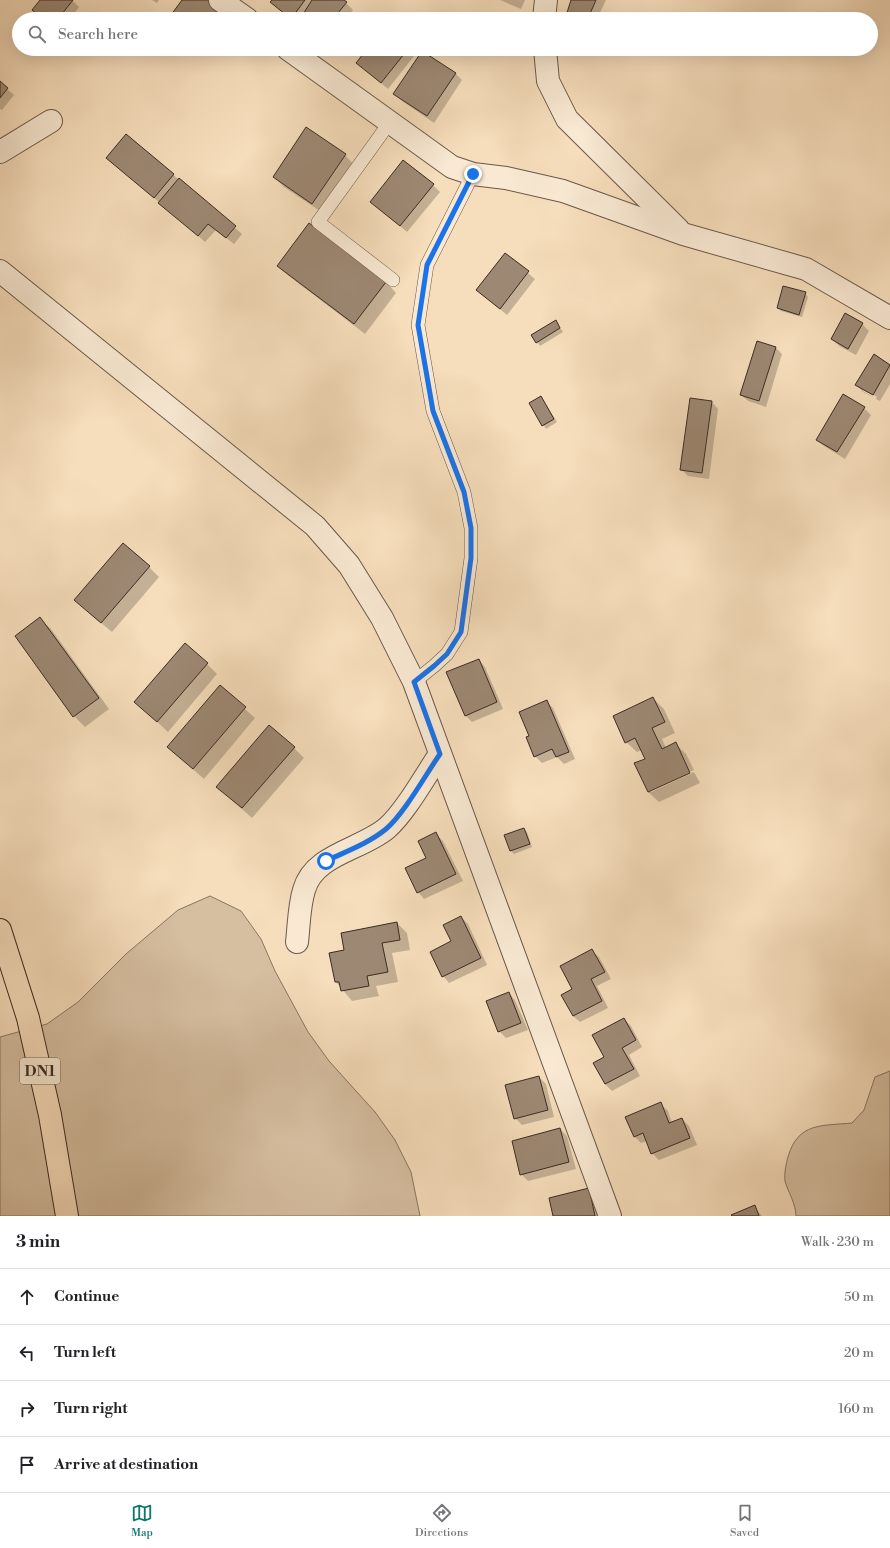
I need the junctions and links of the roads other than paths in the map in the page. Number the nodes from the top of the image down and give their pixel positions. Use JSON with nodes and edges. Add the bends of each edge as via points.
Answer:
{"nodes":[{"id":1,"x":220,"y":0,"type":"edge"},
{"id":2,"x":546,"y":0,"type":"edge"},
{"id":3,"x":237,"y":12,"type":"edge"},
{"id":4,"x":545,"y":12,"type":"edge"},
{"id":5,"x":298,"y":56,"type":"edge"},
{"id":6,"x":546,"y":56,"type":"edge"},
{"id":7,"x":51,"y":121,"type":"dead end"},
{"id":8,"x":390,"y":122,"type":"junction"},
{"id":9,"x":0,"y":152,"type":"edge"},
{"id":10,"x":473,"y":174,"type":"junction"},
{"id":11,"x":683,"y":234,"type":"junction"},
{"id":12,"x":0,"y":271,"type":"edge"},
{"id":13,"x":394,"y":280,"type":"dead end"},
{"id":14,"x":890,"y":318,"type":"edge"},
{"id":15,"x":414,"y":682,"type":"junction"},
{"id":16,"x":440,"y":754,"type":"junction"},
{"id":17,"x":0,"y":930,"type":"edge"},
{"id":18,"x":297,"y":942,"type":"dead end"},
{"id":19,"x":67,"y":1216,"type":"edge"},
{"id":20,"x":610,"y":1216,"type":"edge"}],
"edges":[{"from":1,"to":3,"type":"street"},
{"from":2,"to":4,"type":"street"},
{"from":5,"to":8,"type":"street"},
{"from":6,"to":11,"type":"street","via":[[548,81],[567,119]]},
{"from":7,"to":9,"type":"street"},
{"from":8,"to":10,"type":"street","via":[[452,167]]},
{"from":8,"to":13,"type":"lane","via":[[318,222]]},
{"from":10,"to":11,"type":"street","via":[[506,178],[563,191]]},
{"from":10,"to":15,"type":"lane","via":[[427,265],[418,325],[433,411],[464,492],[471,528],[471,558],[461,632],[447,654]]},
{"from":11,"to":14,"type":"street","via":[[806,269]]},
{"from":12,"to":15,"type":"street","via":[[315,526],[349,565],[382,618]]},
{"from":15,"to":16,"type":"street"},
{"from":16,"to":18,"type":"street","via":[[388,828],[372,839],[326,861],[312,872],[304,890]]},
{"from":16,"to":20,"type":"street"},
{"from":17,"to":19,"type":"main road","number":"DN1","via":[[28,1018],[50,1115]]}]}
